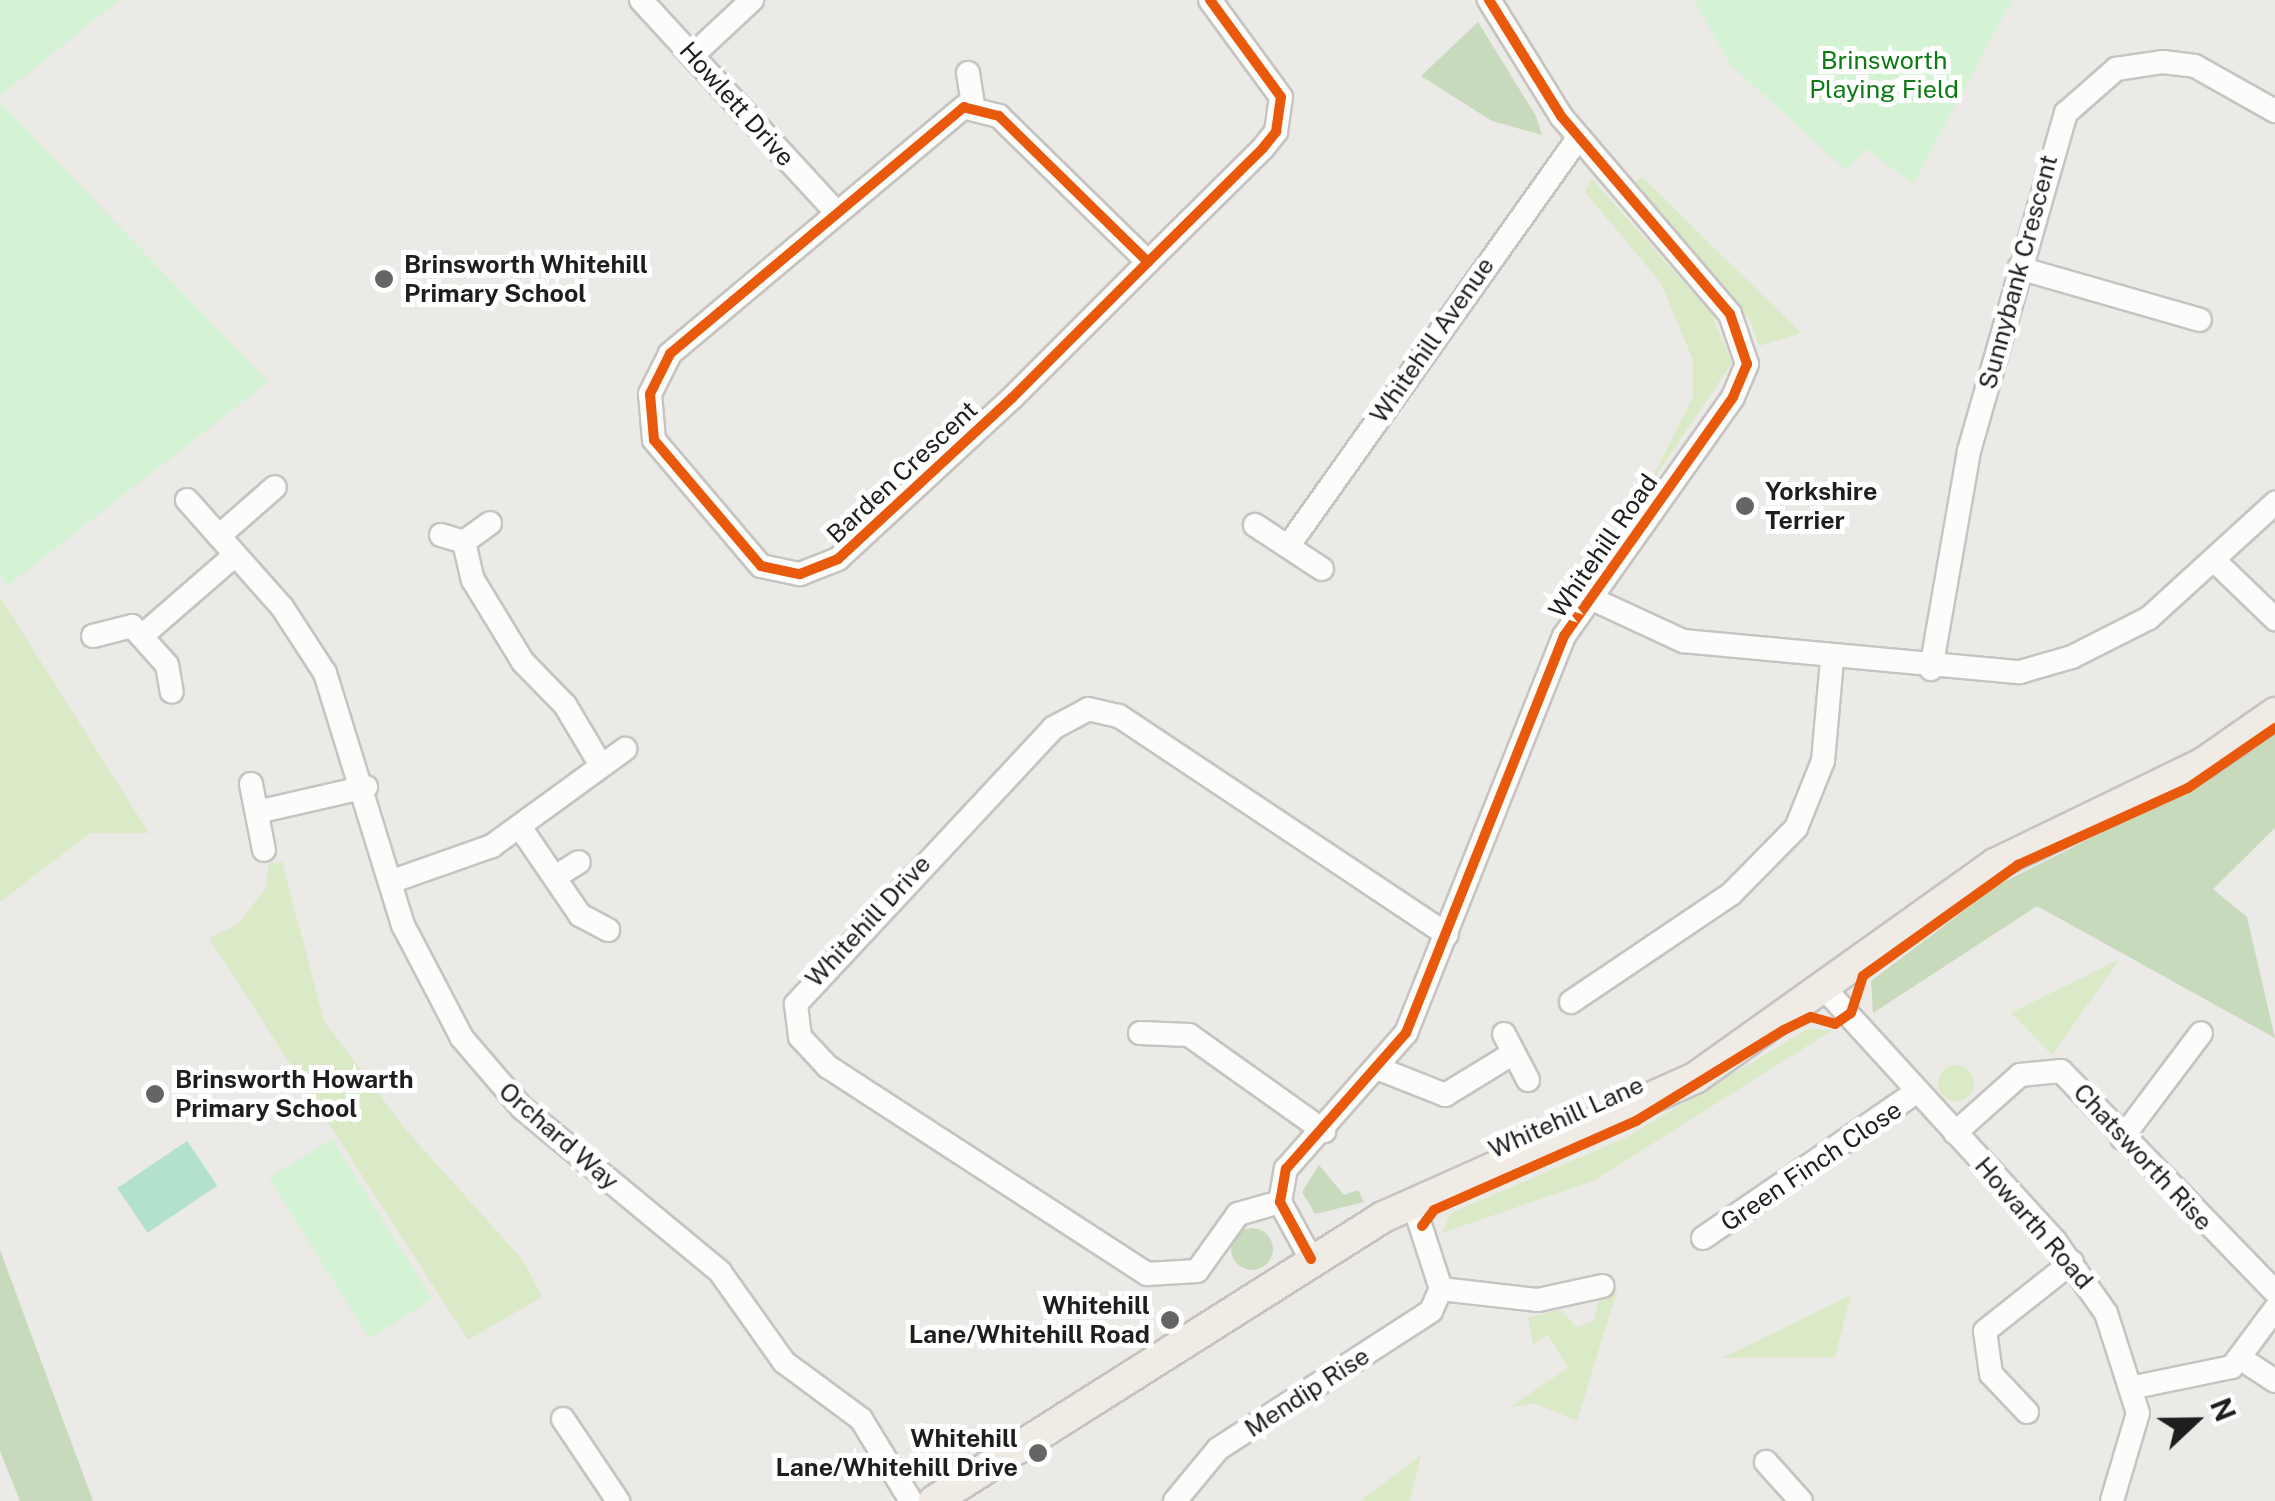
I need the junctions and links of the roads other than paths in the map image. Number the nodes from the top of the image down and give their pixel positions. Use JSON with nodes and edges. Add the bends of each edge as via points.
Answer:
{"nodes":[{"id":1,"x":641,"y":0,"type":"edge"},
{"id":2,"x":752,"y":0,"type":"edge"},
{"id":3,"x":1210,"y":0,"type":"edge"},
{"id":4,"x":1489,"y":0,"type":"edge"},
{"id":5,"x":692,"y":55,"type":"junction"},
{"id":6,"x":968,"y":73,"type":"dead end"},
{"id":7,"x":973,"y":104,"type":"junction"},
{"id":8,"x":2275,"y":111,"type":"edge"},
{"id":9,"x":1578,"y":138,"type":"junction"},
{"id":10,"x":833,"y":209,"type":"junction"},
{"id":11,"x":1148,"y":262,"type":"junction"},
{"id":12,"x":2019,"y":268,"type":"junction"},
{"id":13,"x":2200,"y":320,"type":"dead end"},
{"id":14,"x":275,"y":487,"type":"dead end"},
{"id":15,"x":186,"y":500,"type":"dead end"},
{"id":16,"x":2275,"y":503,"type":"edge"},
{"id":17,"x":490,"y":523,"type":"dead end"},
{"id":18,"x":1255,"y":525,"type":"dead end"},
{"id":19,"x":441,"y":534,"type":"dead end"},
{"id":20,"x":219,"y":536,"type":"junction"},
{"id":21,"x":464,"y":542,"type":"junction"},
{"id":22,"x":1289,"y":545,"type":"junction"},
{"id":23,"x":235,"y":555,"type":"junction"},
{"id":24,"x":2217,"y":563,"type":"junction"},
{"id":25,"x":1322,"y":568,"type":"dead end"},
{"id":26,"x":1588,"y":597,"type":"junction"},
{"id":27,"x":2275,"y":618,"type":"edge"},
{"id":28,"x":143,"y":635,"type":"junction"},
{"id":29,"x":92,"y":636,"type":"dead end"},
{"id":30,"x":1832,"y":661,"type":"junction"},
{"id":31,"x":1931,"y":668,"type":"junction"},
{"id":32,"x":172,"y":692,"type":"dead end"},
{"id":33,"x":2275,"y":714,"type":"edge"},
{"id":34,"x":625,"y":749,"type":"dead end"},
{"id":35,"x":599,"y":762,"type":"junction"},
{"id":36,"x":252,"y":784,"type":"dead end"},
{"id":37,"x":366,"y":787,"type":"junction"},
{"id":38,"x":257,"y":812,"type":"junction"},
{"id":39,"x":520,"y":827,"type":"junction"},
{"id":40,"x":264,"y":850,"type":"dead end"},
{"id":41,"x":578,"y":862,"type":"dead end"},
{"id":42,"x":555,"y":877,"type":"junction"},
{"id":43,"x":390,"y":882,"type":"junction"},
{"id":44,"x":608,"y":930,"type":"dead end"},
{"id":45,"x":1447,"y":935,"type":"junction"},
{"id":46,"x":1824,"y":988,"type":"junction"},
{"id":47,"x":1571,"y":1002,"type":"dead end"},
{"id":48,"x":1140,"y":1033,"type":"dead end"},
{"id":49,"x":2201,"y":1033,"type":"dead end"},
{"id":50,"x":1382,"y":1070,"type":"junction"},
{"id":51,"x":1528,"y":1080,"type":"dead end"},
{"id":52,"x":1918,"y":1091,"type":"junction"},
{"id":53,"x":1324,"y":1131,"type":"junction"},
{"id":54,"x":1955,"y":1133,"type":"junction"},
{"id":55,"x":2122,"y":1138,"type":"junction"},
{"id":56,"x":1280,"y":1202,"type":"junction"},
{"id":57,"x":1413,"y":1203,"type":"junction"},
{"id":58,"x":1703,"y":1238,"type":"dead end"},
{"id":59,"x":1311,"y":1259,"type":"junction"},
{"id":60,"x":2072,"y":1262,"type":"junction"},
{"id":61,"x":1602,"y":1286,"type":"dead end"},
{"id":62,"x":1441,"y":1289,"type":"junction"},
{"id":63,"x":2275,"y":1292,"type":"edge"},
{"id":64,"x":2275,"y":1308,"type":"edge"},
{"id":65,"x":2240,"y":1358,"type":"junction"},
{"id":66,"x":2275,"y":1381,"type":"edge"},
{"id":67,"x":2134,"y":1387,"type":"junction"},
{"id":68,"x":2027,"y":1412,"type":"dead end"},
{"id":69,"x":563,"y":1419,"type":"dead end"},
{"id":70,"x":1766,"y":1462,"type":"dead end"},
{"id":71,"x":618,"y":1501,"type":"edge"},
{"id":72,"x":911,"y":1501,"type":"edge"},
{"id":73,"x":934,"y":1501,"type":"edge"},
{"id":74,"x":1176,"y":1501,"type":"edge"},
{"id":75,"x":1802,"y":1501,"type":"edge"},
{"id":76,"x":2112,"y":1501,"type":"edge"}],
"edges":[{"from":1,"to":5,"type":"street","name":"Howlett Drive"},
{"from":2,"to":5,"type":"street"},
{"from":3,"to":11,"type":"street","name":"Barden Crescent","via":[[1281,97],[1284,120]]},
{"from":4,"to":9,"type":"street","name":"Whitehill Road","via":[[1525,68]]},
{"from":5,"to":10,"type":"street","name":"Howlett Drive"},
{"from":6,"to":7,"type":"street"},
{"from":7,"to":10,"type":"street","name":"Barden Crescent"},
{"from":7,"to":11,"type":"street","via":[[999,116]]},
{"from":8,"to":12,"type":"street","name":"Sunnybank Crescent","via":[[2194,66],[2134,65],[2091,82],[2054,137]]},
{"from":9,"to":22,"type":"street","name":"Whitehill Avenue"},
{"from":9,"to":26,"type":"street","name":"Whitehill Road","via":[[1730,314],[1747,364],[1733,397]]},
{"from":10,"to":11,"type":"street","name":"Barden Crescent","via":[[670,354],[650,394],[665,460],[746,554],[780,573],[820,569],[854,546]]},
{"from":12,"to":13,"type":"street"},
{"from":12,"to":31,"type":"street","name":"Sunnybank Crescent","via":[[1961,488]]},
{"from":14,"to":20,"type":"street"},
{"from":15,"to":20,"type":"street","name":"Orchard Way"},
{"from":16,"to":24,"type":"street"},
{"from":17,"to":21,"type":"street"},
{"from":18,"to":22,"type":"street"},
{"from":19,"to":21,"type":"street"},
{"from":20,"to":23,"type":"street","name":"Orchard Way"},
{"from":21,"to":35,"type":"street","via":[[473,580],[523,662],[565,705]]},
{"from":22,"to":25,"type":"street"},
{"from":23,"to":28,"type":"street"},
{"from":23,"to":37,"type":"street","name":"Orchard Way","via":[[325,672]]},
{"from":24,"to":27,"type":"street"},
{"from":24,"to":31,"type":"street","via":[[2149,618],[2072,657],[2020,672]]},
{"from":26,"to":30,"type":"street","via":[[1683,641]]},
{"from":26,"to":45,"type":"street","name":"Whitehill Road","via":[[1538,687]]},
{"from":28,"to":29,"type":"street","via":[[121,623]]},
{"from":28,"to":32,"type":"street","via":[[167,665]]},
{"from":30,"to":31,"type":"street"},
{"from":30,"to":47,"type":"street","via":[[1823,761],[1796,828],[1731,894]]},
{"from":33,"to":46,"type":"main road","name":"Whitehill Lane","via":[[2202,764],[1995,864]]},
{"from":34,"to":35,"type":"street"},
{"from":35,"to":39,"type":"street"},
{"from":36,"to":38,"type":"street"},
{"from":37,"to":38,"type":"street"},
{"from":37,"to":43,"type":"street","name":"Orchard Way"},
{"from":38,"to":40,"type":"street"},
{"from":39,"to":42,"type":"street"},
{"from":39,"to":43,"type":"street","via":[[468,859]]},
{"from":41,"to":42,"type":"street"},
{"from":42,"to":44,"type":"street","via":[[580,915]]},
{"from":43,"to":72,"type":"street","name":"Orchard Way","via":[[438,1002],[490,1075],[720,1272],[784,1362],[861,1420]]},
{"from":45,"to":50,"type":"street","name":"Whitehill Road"},
{"from":45,"to":56,"type":"street","name":"Whitehill Drive","via":[[1119,716],[1088,709],[1054,728],[796,1004],[800,1037],[818,1060],[1146,1274],[1196,1271],[1238,1214]]},
{"from":46,"to":52,"type":"street","name":"Howarth Road"},
{"from":46,"to":57,"type":"main road","name":"Whitehill Lane","via":[[1658,1098]]},
{"from":48,"to":53,"type":"street","via":[[1189,1034]]},
{"from":49,"to":55,"type":"street"},
{"from":50,"to":51,"type":"street","via":[[1444,1095],[1506,1045]]},
{"from":50,"to":53,"type":"street","name":"Whitehill Road"},
{"from":52,"to":54,"type":"street","name":"Howarth Road"},
{"from":52,"to":58,"type":"street","name":"Green Finch Close"},
{"from":53,"to":56,"type":"street","name":"Whitehill Road","via":[[1286,1170]]},
{"from":54,"to":55,"type":"street","name":"Chatsworth Rise","via":[[2020,1075],[2048,1068],[2072,1080]]},
{"from":54,"to":60,"type":"street","name":"Howarth Road"},
{"from":55,"to":63,"type":"street","name":"Chatsworth Rise"},
{"from":56,"to":59,"type":"street"},
{"from":57,"to":59,"type":"main road","name":"Whitehill Lane"},
{"from":57,"to":62,"type":"street"},
{"from":59,"to":73,"type":"main road","name":"Whitehill Lane"},
{"from":60,"to":67,"type":"street","name":"Howarth Road","via":[[2106,1312]]},
{"from":60,"to":68,"type":"street","via":[[1986,1331],[1991,1374]]},
{"from":61,"to":62,"type":"street","via":[[1538,1300]]},
{"from":62,"to":74,"type":"street","name":"Mendip Rise","via":[[1418,1321],[1218,1449]]},
{"from":64,"to":65,"type":"street"},
{"from":65,"to":66,"type":"street"},
{"from":65,"to":67,"type":"street","via":[[2218,1372]]},
{"from":67,"to":76,"type":"street","name":"Howarth Road","via":[[2138,1435]]},
{"from":69,"to":71,"type":"street"},
{"from":70,"to":75,"type":"street"}]}
